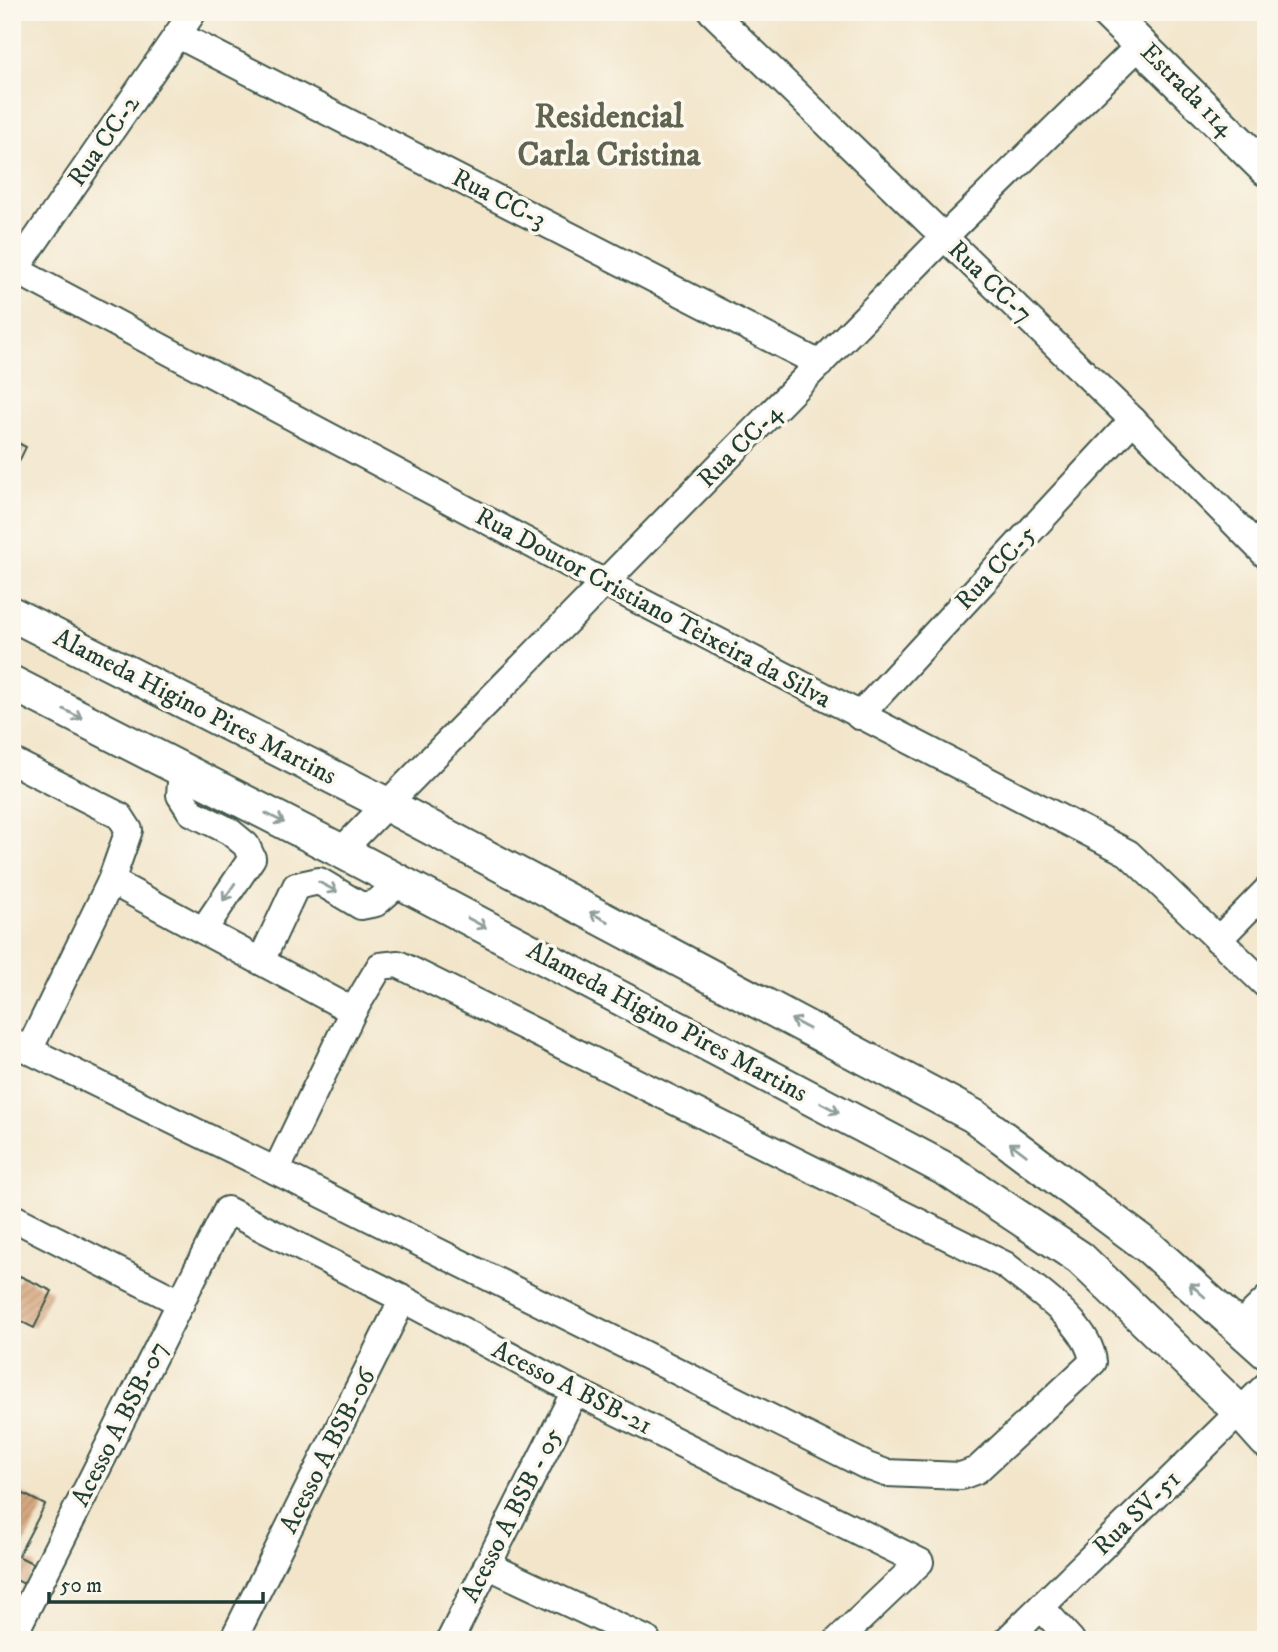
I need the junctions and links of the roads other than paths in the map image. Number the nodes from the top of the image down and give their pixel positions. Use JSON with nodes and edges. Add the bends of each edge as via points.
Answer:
{"nodes":[{"id":1,"x":193,"y":12,"type":"edge"},
{"id":2,"x":712,"y":12,"type":"edge"},
{"id":3,"x":1107,"y":12,"type":"edge"},
{"id":4,"x":178,"y":35,"type":"junction"},
{"id":5,"x":1141,"y":44,"type":"junction"},
{"id":6,"x":1266,"y":169,"type":"edge"},
{"id":7,"x":944,"y":237,"type":"junction"},
{"id":8,"x":14,"y":269,"type":"edge"},
{"id":9,"x":820,"y":364,"type":"junction"},
{"id":10,"x":1133,"y":420,"type":"junction"},
{"id":11,"x":1266,"y":555,"type":"edge"},
{"id":12,"x":605,"y":583,"type":"junction"},
{"id":13,"x":12,"y":614,"type":"edge"},
{"id":14,"x":12,"y":682,"type":"edge"},
{"id":15,"x":859,"y":716,"type":"junction"},
{"id":16,"x":12,"y":761,"type":"edge"},
{"id":17,"x":182,"y":770,"type":"junction"},
{"id":18,"x":386,"y":804,"type":"junction"},
{"id":19,"x":341,"y":851,"type":"junction"},
{"id":20,"x":111,"y":881,"type":"junction"},
{"id":21,"x":400,"y":882,"type":"junction"},
{"id":22,"x":1266,"y":891,"type":"edge"},
{"id":23,"x":204,"y":929,"type":"junction"},
{"id":24,"x":1218,"y":940,"type":"junction"},
{"id":25,"x":261,"y":961,"type":"junction"},
{"id":26,"x":1266,"y":985,"type":"edge"},
{"id":27,"x":353,"y":1011,"type":"junction"},
{"id":28,"x":21,"y":1046,"type":"edge"},
{"id":29,"x":276,"y":1171,"type":"junction"},
{"id":30,"x":227,"y":1210,"type":"joint"},
{"id":31,"x":12,"y":1217,"type":"edge"},
{"id":32,"x":403,"y":1299,"type":"junction"},
{"id":33,"x":1266,"y":1300,"type":"edge"},
{"id":34,"x":181,"y":1303,"type":"junction"},
{"id":35,"x":1238,"y":1327,"type":"junction"},
{"id":36,"x":1266,"y":1352,"type":"edge"},
{"id":37,"x":1266,"y":1386,"type":"edge"},
{"id":38,"x":575,"y":1391,"type":"junction"},
{"id":39,"x":1240,"y":1412,"type":"junction"},
{"id":40,"x":1266,"y":1441,"type":"edge"},
{"id":41,"x":487,"y":1565,"type":"junction"},
{"id":42,"x":1041,"y":1607,"type":"junction"},
{"id":43,"x":12,"y":1638,"type":"edge"},
{"id":44,"x":233,"y":1640,"type":"edge"},
{"id":45,"x":450,"y":1640,"type":"edge"},
{"id":46,"x":647,"y":1640,"type":"edge"},
{"id":47,"x":838,"y":1640,"type":"edge"},
{"id":48,"x":1007,"y":1640,"type":"edge"},
{"id":49,"x":1071,"y":1640,"type":"edge"}],
"edges":[{"from":1,"to":4,"type":"street","name":"Rua CC-2"},
{"from":2,"to":7,"type":"street","name":"Rua CC-7"},
{"from":3,"to":5,"type":"street","name":"Estrada 114"},
{"from":4,"to":8,"type":"street","name":"Rua CC-2"},
{"from":4,"to":9,"type":"street","name":"Rua CC-3"},
{"from":5,"to":6,"type":"street","name":"Estrada 114"},
{"from":5,"to":7,"type":"street","name":"Rua CC-4"},
{"from":7,"to":9,"type":"street","name":"Rua CC-4"},
{"from":7,"to":10,"type":"street","name":"Rua CC-7"},
{"from":8,"to":12,"type":"street","name":"Rua Doutor Cristiano Teixeira da Silva"},
{"from":9,"to":12,"type":"street","name":"Rua CC-4"},
{"from":10,"to":11,"type":"street","name":"Rua CC-7"},
{"from":10,"to":15,"type":"street","name":"Rua CC-5"},
{"from":12,"to":15,"type":"street","name":"Rua Doutor Cristiano Teixeira da Silva"},
{"from":12,"to":18,"type":"street","name":"Rua CC-4"},
{"from":13,"to":18,"type":"street","name":"Alameda Higino Pires Martins"},
{"from":14,"to":17,"type":"street","name":"Alameda Higino Pires Martins","one_way":true},
{"from":15,"to":24,"type":"street","name":"Rua Doutor Cristiano Teixeira da Silva","via":[[1128,853]]},
{"from":16,"to":20,"type":"street","via":[[120,816],[129,830]]},
{"from":17,"to":19,"type":"street","name":"Alameda Higino Pires Martins","one_way":true},
{"from":17,"to":23,"type":"street","one_way":true,"via":[[180,794],[191,812],[229,831],[246,845],[252,858]]},
{"from":18,"to":19,"type":"street","name":"Rua CC-4"},
{"from":35,"to":18,"type":"street","name":"Alameda Higino Pires Martins","one_way":true,"via":[[1150,1248],[974,1116]]},
{"from":19,"to":21,"type":"street","name":"Alameda Higino Pires Martins"},
{"from":20,"to":23,"type":"street"},
{"from":20,"to":28,"type":"street"},
{"from":25,"to":21,"type":"street","one_way":true,"via":[[296,886],[320,881],[361,906],[376,903]]},
{"from":21,"to":39,"type":"street","name":"Alameda Higino Pires Martins","one_way":true,"via":[[949,1171],[1080,1258]]},
{"from":22,"to":24,"type":"street"},
{"from":23,"to":25,"type":"street"},
{"from":24,"to":26,"type":"street","name":"Rua Doutor Cristiano Teixeira da Silva"},
{"from":25,"to":27,"type":"street"},
{"from":27,"to":29,"type":"street"},
{"from":27,"to":29,"type":"street","via":[[380,966],[398,964],[1005,1265],[1077,1325],[1092,1348],[1093,1362],[977,1470],[961,1476],[886,1473]]},
{"from":28,"to":29,"type":"street"},
{"from":30,"to":32,"type":"street","name":"Acesso A BSB-21"},
{"from":30,"to":34,"type":"street","name":"Acesso A BSB-07"},
{"from":31,"to":34,"type":"street"},
{"from":32,"to":38,"type":"street","name":"Acesso A BSB-21"},
{"from":32,"to":44,"type":"street","name":"Acesso A BSB-06"},
{"from":33,"to":35,"type":"street"},
{"from":34,"to":43,"type":"street","name":"Acesso A BSB-07"},
{"from":35,"to":36,"type":"street","name":"Alameda Higino Pires Martins"},
{"from":37,"to":39,"type":"street","name":"Rua SV-51"},
{"from":38,"to":41,"type":"street","name":"Acesso A BSB - 05"},
{"from":38,"to":47,"type":"street","name":"Acesso A BSB-21","via":[[920,1562]]},
{"from":39,"to":40,"type":"street","name":"Alameda Higino Pires Martins"},
{"from":39,"to":42,"type":"street","name":"Rua SV-51"},
{"from":41,"to":45,"type":"street","name":"Acesso A BSB - 05"},
{"from":41,"to":46,"type":"street"},
{"from":42,"to":48,"type":"street","name":"Rua SV-51"},
{"from":42,"to":49,"type":"street"}]}
